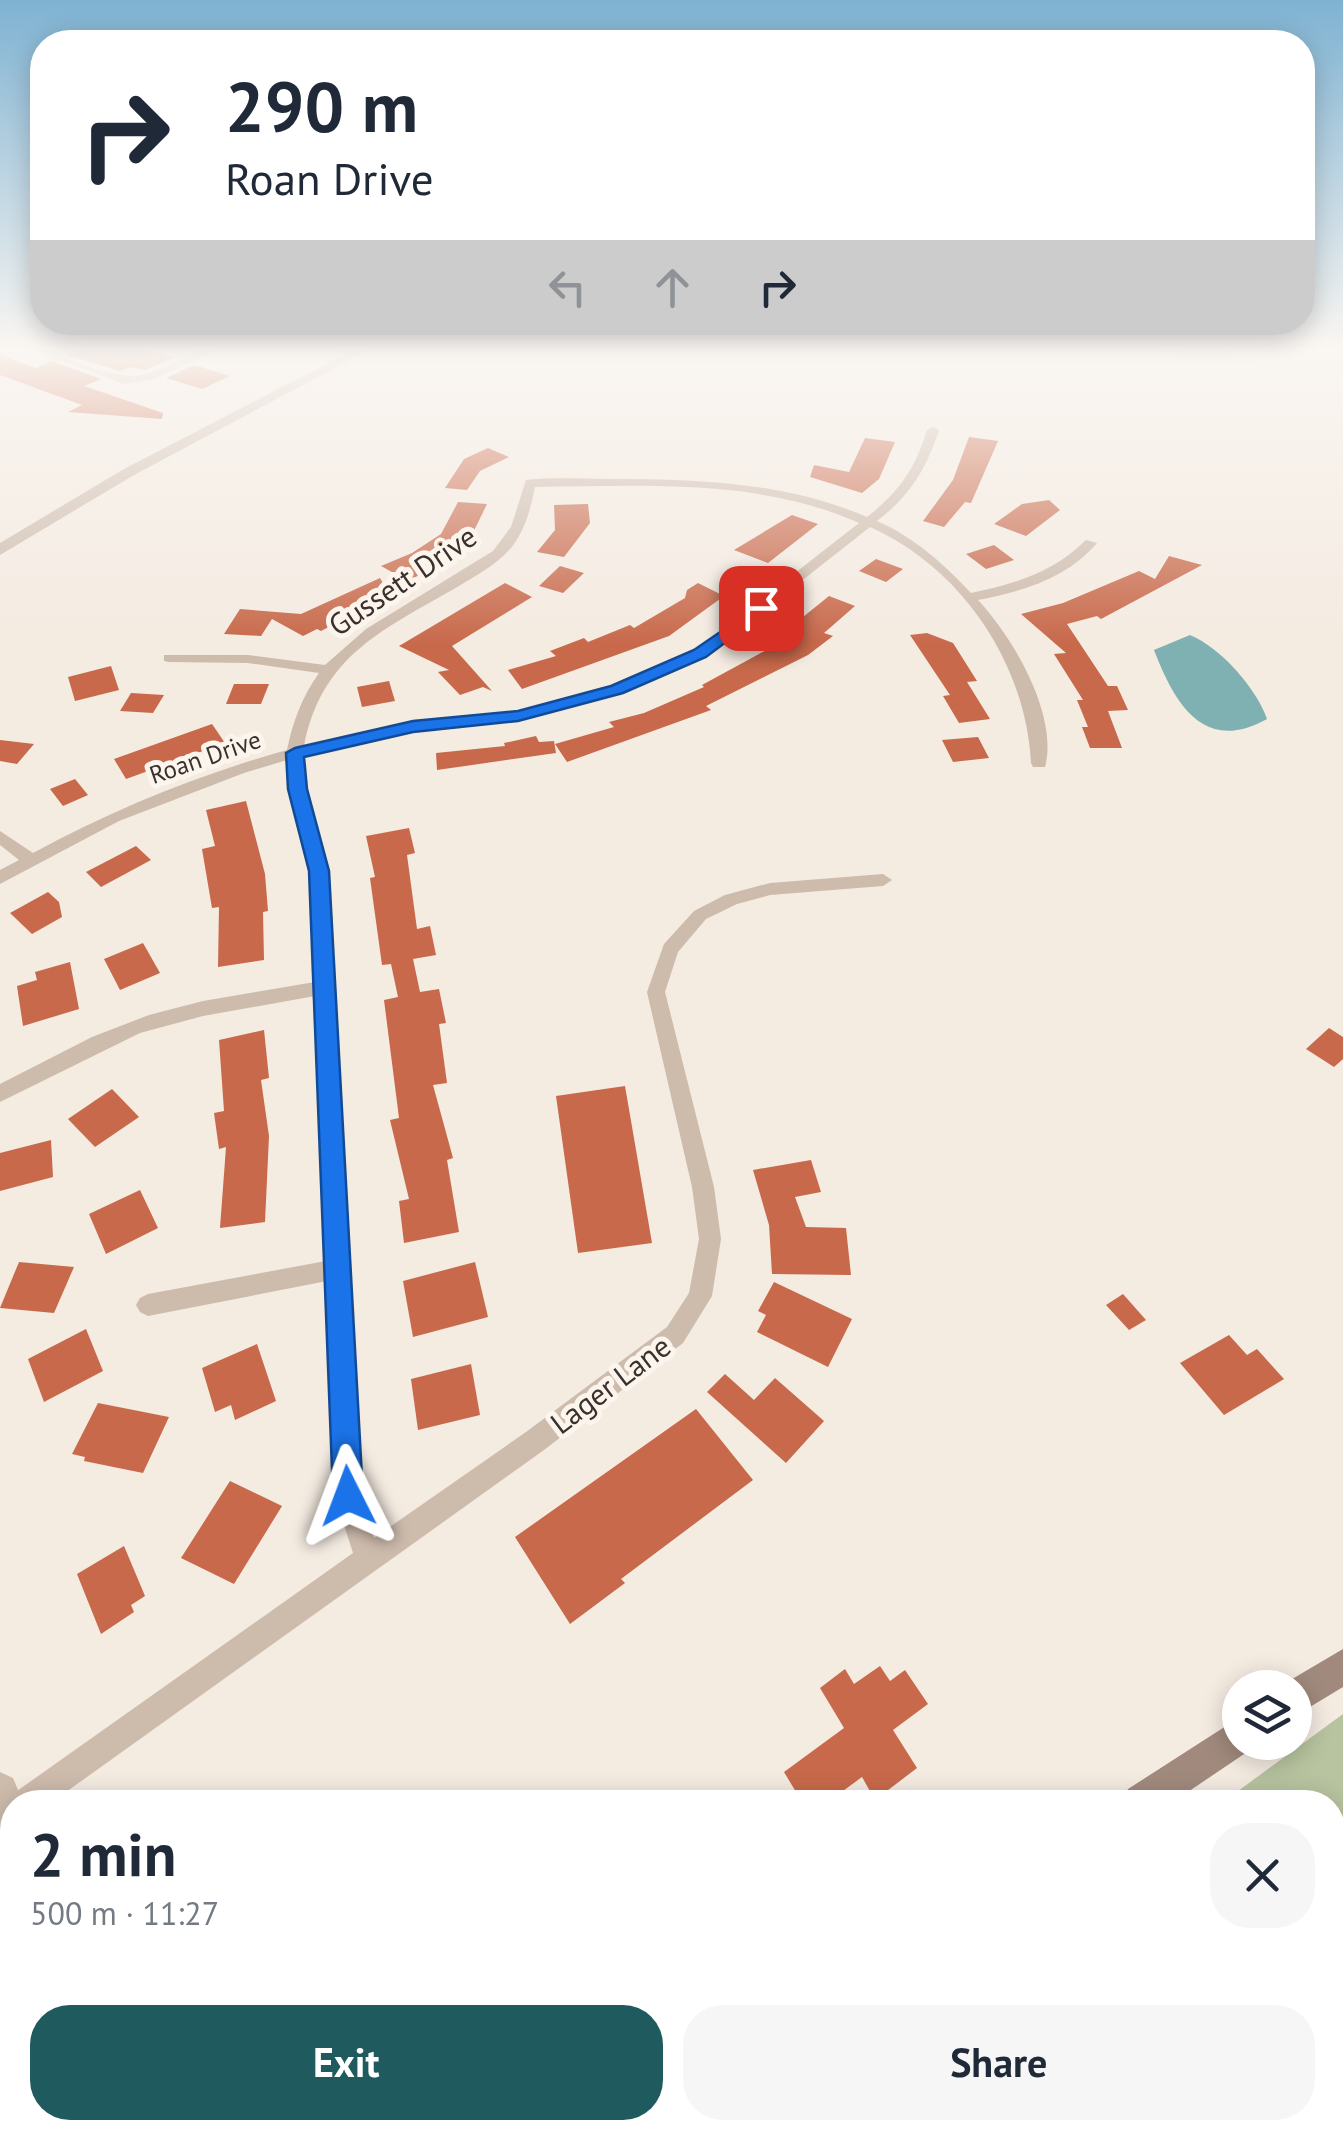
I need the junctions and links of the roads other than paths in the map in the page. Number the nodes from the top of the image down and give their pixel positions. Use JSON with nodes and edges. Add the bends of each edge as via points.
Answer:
{"nodes":[{"id":1,"x":181,"y":445,"type":"edge"},
{"id":2,"x":928,"y":445,"type":"edge"},
{"id":3,"x":870,"y":522,"type":"junction"},
{"id":4,"x":1091,"y":543,"type":"dead end"},
{"id":5,"x":0,"y":550,"type":"edge"},
{"id":6,"x":971,"y":598,"type":"junction"},
{"id":7,"x":169,"y":658,"type":"dead end"},
{"id":8,"x":326,"y":669,"type":"junction"},
{"id":9,"x":295,"y":753,"type":"junction"},
{"id":10,"x":1039,"y":763,"type":"dead end"},
{"id":11,"x":0,"y":837,"type":"edge"},
{"id":12,"x":32,"y":861,"type":"junction"},
{"id":13,"x":0,"y":878,"type":"edge"},
{"id":14,"x":883,"y":880,"type":"dead end"},
{"id":15,"x":324,"y":987,"type":"junction"},
{"id":16,"x":0,"y":1094,"type":"edge"},
{"id":17,"x":337,"y":1269,"type":"junction"},
{"id":18,"x":148,"y":1305,"type":"dead end"},
{"id":19,"x":367,"y":1558,"type":"junction"},
{"id":20,"x":1343,"y":1666,"type":"edge"},
{"id":21,"x":1312,"y":1687,"type":"edge"},
{"id":22,"x":1222,"y":1747,"type":"edge"},
{"id":23,"x":39,"y":1790,"type":"edge"},
{"id":24,"x":1159,"y":1790,"type":"edge"}],
"edges":[{"from":1,"to":5,"type":"street"},
{"from":2,"to":3,"type":"street","name":"Roan Drive","via":[[912,480]]},
{"from":3,"to":6,"type":"street","via":[[931,561]]},
{"from":3,"to":8,"type":"street","name":"Gussett Drive","via":[[809,498],[750,486],[530,483],[523,518],[496,555],[349,646]]},
{"from":3,"to":9,"type":"street","name":"Roan Drive","via":[[734,630],[662,672],[518,716],[413,726]]},
{"from":4,"to":6,"type":"street","via":[[1038,582]]},
{"from":6,"to":10,"type":"street","via":[[1025,681]]},
{"from":7,"to":8,"type":"street"},
{"from":8,"to":9,"type":"street","name":"Gussett Drive","via":[[304,709]]},
{"from":9,"to":12,"type":"street","name":"Roan Drive","via":[[170,793]]},
{"from":9,"to":15,"type":"street","name":"Gussett Drive","via":[[319,871]]},
{"from":11,"to":12,"type":"street"},
{"from":12,"to":13,"type":"street","name":"Roan Drive"},
{"from":14,"to":19,"type":"street","name":"Lager Lane","via":[[770,889],[731,900],[700,915],[670,950],[656,992],[708,1222],[700,1296],[676,1335]]},
{"from":15,"to":16,"type":"street","via":[[134,1028]]},
{"from":15,"to":17,"type":"street","name":"Gussett Drive"},
{"from":17,"to":18,"type":"street"},
{"from":17,"to":19,"type":"street","name":"Gussett Drive","via":[[348,1496]]},
{"from":19,"to":23,"type":"street","name":"Lager Lane"},
{"from":20,"to":21,"type":"main road"},
{"from":22,"to":24,"type":"main road"}]}
